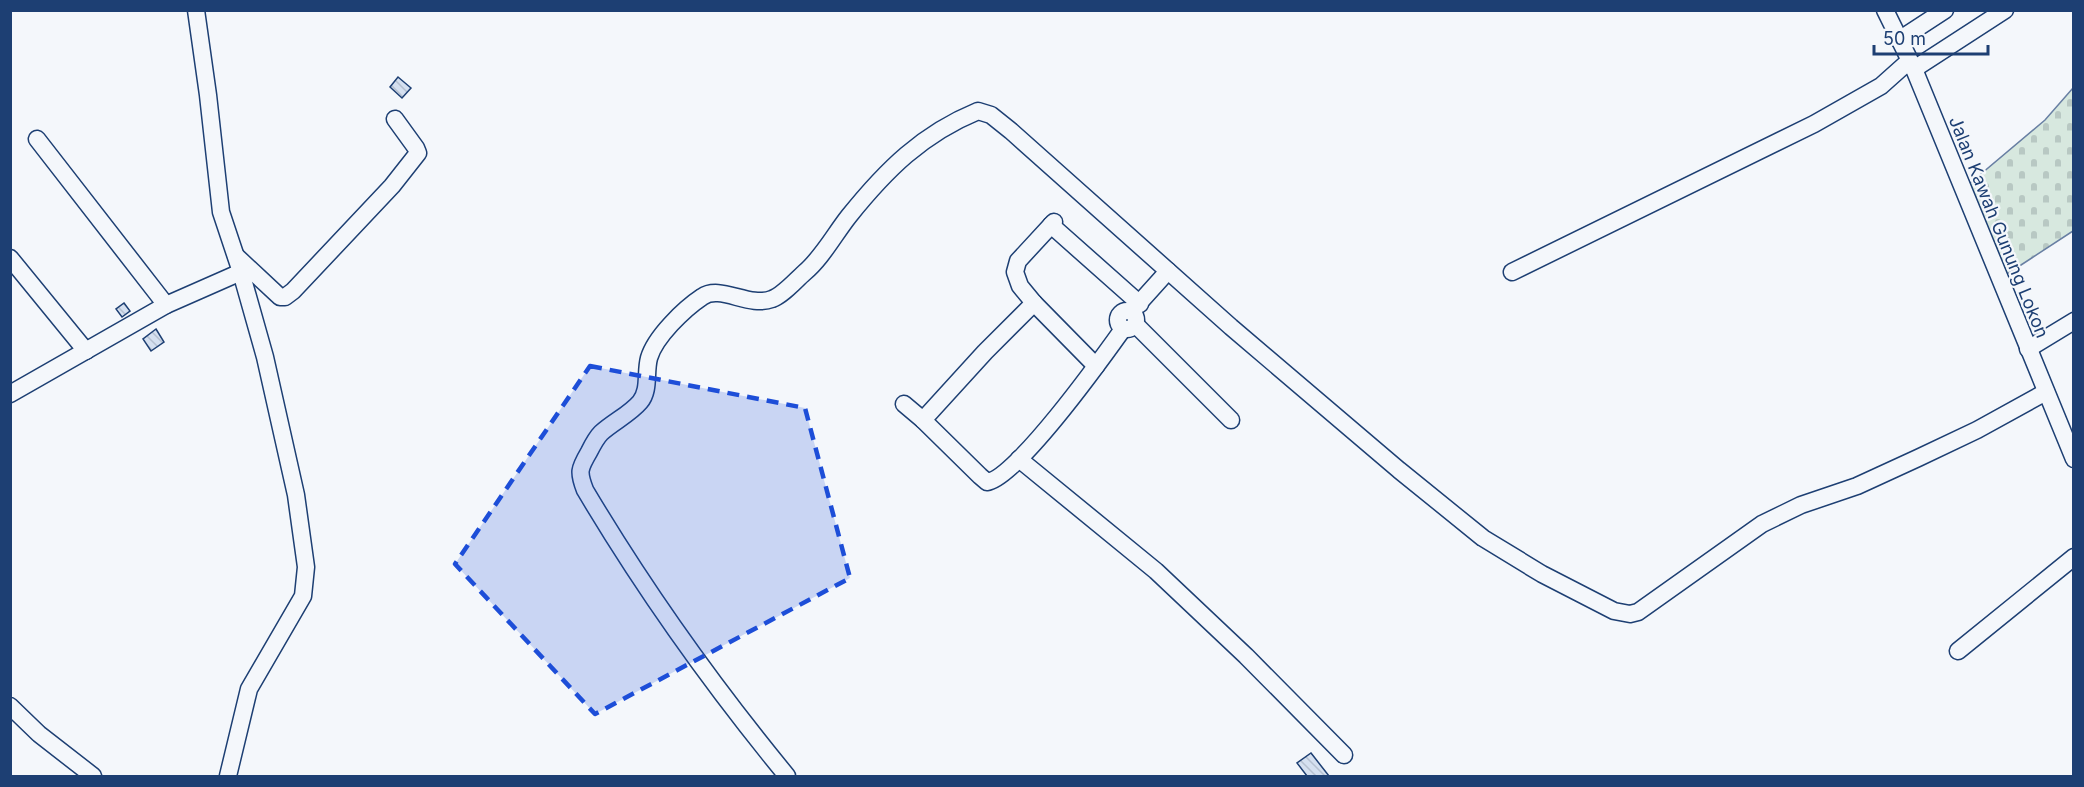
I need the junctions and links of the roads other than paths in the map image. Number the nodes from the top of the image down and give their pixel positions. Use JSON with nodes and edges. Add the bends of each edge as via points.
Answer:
{"nodes":[{"id":1,"x":196,"y":10,"type":"edge"},
{"id":2,"x":1885,"y":10,"type":"edge"},
{"id":3,"x":1946,"y":10,"type":"edge"},
{"id":4,"x":2005,"y":10,"type":"edge"},
{"id":5,"x":1899,"y":40,"type":"junction"},
{"id":6,"x":1912,"y":65,"type":"junction"},
{"id":7,"x":395,"y":119,"type":"dead end"},
{"id":8,"x":37,"y":140,"type":"dead end"},
{"id":9,"x":10,"y":258,"type":"edge"},
{"id":10,"x":238,"y":264,"type":"junction"},
{"id":11,"x":1168,"y":272,"type":"junction"},
{"id":12,"x":1512,"y":272,"type":"dead end"},
{"id":13,"x":1034,"y":303,"type":"junction"},
{"id":14,"x":166,"y":305,"type":"junction"},
{"id":15,"x":1133,"y":317,"type":"junction"},
{"id":16,"x":2073,"y":321,"type":"edge"},
{"id":17,"x":2028,"y":349,"type":"junction"},
{"id":18,"x":86,"y":351,"type":"junction"},
{"id":19,"x":1096,"y":366,"type":"junction"},
{"id":20,"x":2046,"y":392,"type":"junction"},
{"id":21,"x":10,"y":394,"type":"edge"},
{"id":22,"x":904,"y":404,"type":"dead end"},
{"id":23,"x":923,"y":420,"type":"junction"},
{"id":24,"x":1231,"y":420,"type":"dead end"},
{"id":25,"x":1019,"y":459,"type":"junction"},
{"id":26,"x":2073,"y":459,"type":"edge"},
{"id":27,"x":2073,"y":557,"type":"edge"},
{"id":28,"x":1958,"y":651,"type":"dead end"},
{"id":29,"x":10,"y":706,"type":"edge"},
{"id":30,"x":1344,"y":755,"type":"dead end"},
{"id":31,"x":93,"y":777,"type":"edge"},
{"id":32,"x":228,"y":777,"type":"edge"},
{"id":33,"x":787,"y":777,"type":"edge"}],
"edges":[{"from":1,"to":10,"type":"street","via":[[221,212]]},
{"from":2,"to":5,"type":"street","name":"Jalan Kawah Gunung Lokon"},
{"from":3,"to":5,"type":"street"},
{"from":4,"to":6,"type":"street"},
{"from":5,"to":6,"type":"street","name":"Jalan Kawah Gunung Lokon"},
{"from":6,"to":12,"type":"street","via":[[1825,118]]},
{"from":6,"to":17,"type":"street","name":"Jalan Kawah Gunung Lokon"},
{"from":7,"to":10,"type":"street","via":[[418,153],[293,291],[280,297]]},
{"from":8,"to":14,"type":"street"},
{"from":9,"to":18,"type":"street"},
{"from":10,"to":14,"type":"street"},
{"from":10,"to":32,"type":"street","via":[[265,357],[296,495],[305,577],[303,596],[249,689]]},
{"from":11,"to":15,"type":"street"},
{"from":11,"to":20,"type":"street","via":[[1399,471],[1483,538],[1542,574],[1622,614],[1638,612],[1649,605],[1762,524],[1918,458]]},
{"from":11,"to":33,"type":"street","via":[[1011,131],[991,115],[978,111],[939,130],[903,155],[810,268],[772,299],[748,301],[713,292],[684,312],[660,337],[649,356],[647,389],[641,402],[599,435],[579,475],[646,589]]},
{"from":13,"to":15,"type":"street","via":[[1020,286],[1015,272],[1018,261],[1053,224]]},
{"from":13,"to":19,"type":"street"},
{"from":13,"to":23,"type":"street"},
{"from":14,"to":18,"type":"street"},
{"from":15,"to":19,"type":"street"},
{"from":15,"to":24,"type":"street"},
{"from":16,"to":17,"type":"street"},
{"from":17,"to":20,"type":"street","name":"Jalan Kawah Gunung Lokon"},
{"from":18,"to":21,"type":"street"},
{"from":19,"to":25,"type":"street"},
{"from":20,"to":26,"type":"street","name":"Jalan Kawah Gunung Lokon"},
{"from":22,"to":23,"type":"street"},
{"from":23,"to":25,"type":"street","via":[[987,482],[994,482]]},
{"from":25,"to":30,"type":"street","via":[[1156,571]]},
{"from":27,"to":28,"type":"street"},
{"from":29,"to":31,"type":"street"}]}
